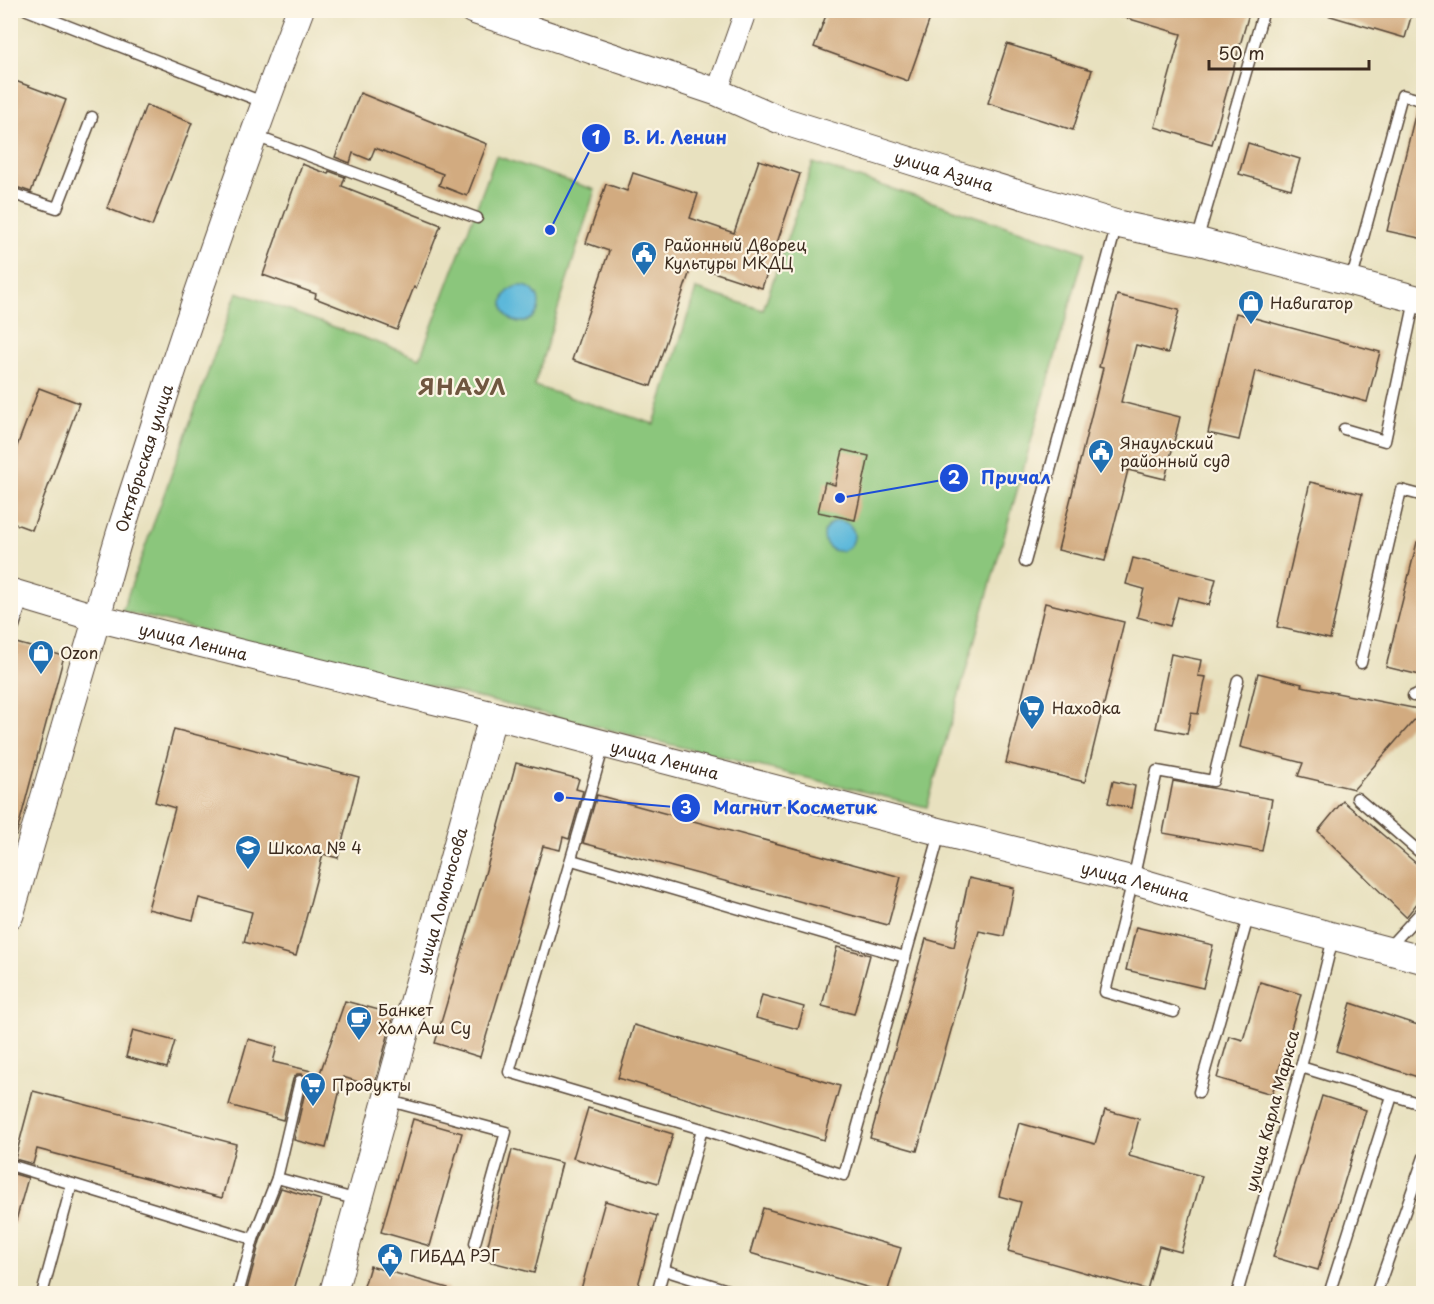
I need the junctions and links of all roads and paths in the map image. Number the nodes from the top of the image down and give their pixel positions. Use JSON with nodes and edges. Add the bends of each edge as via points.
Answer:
{"nodes":[{"id":1,"x":27,"y":10,"type":"edge"},
{"id":2,"x":300,"y":10,"type":"edge"},
{"id":3,"x":472,"y":10,"type":"edge"},
{"id":4,"x":746,"y":10,"type":"edge"},
{"id":5,"x":1264,"y":10,"type":"edge"},
{"id":6,"x":717,"y":92,"type":"junction"},
{"id":7,"x":1424,"y":101,"type":"edge"},
{"id":8,"x":265,"y":103,"type":"junction"},
{"id":9,"x":92,"y":117,"type":"dead end"},
{"id":10,"x":253,"y":136,"type":"junction"},
{"id":11,"x":10,"y":193,"type":"edge"},
{"id":12,"x":477,"y":218,"type":"dead end"},
{"id":13,"x":1117,"y":224,"type":"junction"},
{"id":14,"x":1197,"y":241,"type":"junction"},
{"id":15,"x":1351,"y":282,"type":"junction"},
{"id":16,"x":1419,"y":300,"type":"edge"},
{"id":17,"x":1344,"y":429,"type":"dead end"},
{"id":18,"x":1424,"y":496,"type":"edge"},
{"id":19,"x":1025,"y":561,"type":"dead end"},
{"id":20,"x":17,"y":594,"type":"edge"},
{"id":21,"x":97,"y":618,"type":"junction"},
{"id":22,"x":10,"y":638,"type":"edge"},
{"id":23,"x":1361,"y":663,"type":"dead end"},
{"id":24,"x":1238,"y":680,"type":"dead end"},
{"id":25,"x":493,"y":715,"type":"junction"},
{"id":26,"x":604,"y":745,"type":"junction"},
{"id":27,"x":1358,"y":798,"type":"dead end"},
{"id":28,"x":940,"y":832,"type":"junction"},
{"id":29,"x":1423,"y":855,"type":"edge"},
{"id":30,"x":572,"y":860,"type":"junction"},
{"id":31,"x":1133,"y":880,"type":"junction"},
{"id":32,"x":1424,"y":909,"type":"edge"},
{"id":33,"x":1250,"y":914,"type":"junction"},
{"id":34,"x":10,"y":915,"type":"edge"},
{"id":35,"x":1333,"y":936,"type":"junction"},
{"id":36,"x":1386,"y":950,"type":"junction"},
{"id":37,"x":905,"y":957,"type":"junction"},
{"id":38,"x":1424,"y":960,"type":"edge"},
{"id":39,"x":1174,"y":1012,"type":"dead end"},
{"id":40,"x":1301,"y":1067,"type":"junction"},
{"id":41,"x":300,"y":1081,"type":"dead end"},
{"id":42,"x":1199,"y":1092,"type":"dead end"},
{"id":43,"x":1392,"y":1096,"type":"junction"},
{"id":44,"x":386,"y":1100,"type":"junction"},
{"id":45,"x":1424,"y":1105,"type":"edge"},
{"id":46,"x":702,"y":1130,"type":"junction"},
{"id":47,"x":1424,"y":1157,"type":"edge"},
{"id":48,"x":10,"y":1165,"type":"edge"},
{"id":49,"x":277,"y":1178,"type":"junction"},
{"id":50,"x":72,"y":1184,"type":"junction"},
{"id":51,"x":358,"y":1200,"type":"junction"},
{"id":52,"x":254,"y":1239,"type":"junction"},
{"id":53,"x":475,"y":1243,"type":"dead end"},
{"id":54,"x":664,"y":1270,"type":"junction"},
{"id":55,"x":42,"y":1293,"type":"edge"},
{"id":56,"x":238,"y":1293,"type":"edge"},
{"id":57,"x":333,"y":1293,"type":"edge"},
{"id":58,"x":657,"y":1293,"type":"edge"},
{"id":59,"x":741,"y":1293,"type":"edge"},
{"id":60,"x":1237,"y":1293,"type":"edge"},
{"id":61,"x":1329,"y":1293,"type":"edge"},
{"id":62,"x":1376,"y":1293,"type":"edge"}],
"edges":[{"from":1,"to":8,"type":"lane"},
{"from":2,"to":8,"type":"street","name":"Октябрьская улица"},
{"from":3,"to":6,"type":"street","name":"улица Азина"},
{"from":4,"to":6,"type":"street"},
{"from":5,"to":14,"type":"lane"},
{"from":6,"to":13,"type":"street","name":"улица Азина","via":[[780,120]]},
{"from":7,"to":15,"type":"lane","via":[[1402,95]]},
{"from":8,"to":10,"type":"street","name":"Октябрьская улица"},
{"from":9,"to":11,"type":"lane","via":[[57,208]]},
{"from":10,"to":12,"type":"lane"},
{"from":10,"to":21,"type":"street","name":"Октябрьская улица","via":[[179,349],[108,571]]},
{"from":13,"to":14,"type":"street","name":"улица Азина"},
{"from":13,"to":19,"type":"lane"},
{"from":14,"to":15,"type":"street","name":"улица Азина"},
{"from":15,"to":16,"type":"street","name":"улица Азина"},
{"from":16,"to":17,"type":"lane","via":[[1385,441]]},
{"from":18,"to":23,"type":"lane","via":[[1401,490]]},
{"from":20,"to":21,"type":"street","name":"улица Ленина"},
{"from":20,"to":22,"type":"lane"},
{"from":21,"to":25,"type":"street","name":"улица Ленина"},
{"from":21,"to":34,"type":"street","name":"Октябрьская улица"},
{"from":24,"to":31,"type":"lane","via":[[1213,781],[1157,771]]},
{"from":25,"to":26,"type":"street","name":"улица Ленина"},
{"from":25,"to":44,"type":"street","name":"улица Ломоносова"},
{"from":26,"to":28,"type":"street","name":"улица Ленина"},
{"from":26,"to":30,"type":"lane"},
{"from":27,"to":29,"type":"lane"},
{"from":28,"to":31,"type":"street","name":"улица Ленина"},
{"from":28,"to":37,"type":"lane"},
{"from":30,"to":37,"type":"lane"},
{"from":30,"to":46,"type":"lane","via":[[508,1072]]},
{"from":31,"to":33,"type":"street","name":"улица Ленина"},
{"from":31,"to":39,"type":"lane","via":[[1105,992]]},
{"from":32,"to":36,"type":"lane"},
{"from":33,"to":35,"type":"street","name":"улица Ленина"},
{"from":33,"to":42,"type":"lane"},
{"from":35,"to":36,"type":"street","name":"улица Ленина"},
{"from":35,"to":40,"type":"lane","name":"улица Карла Маркса"},
{"from":36,"to":38,"type":"street","name":"улица Ленина"},
{"from":37,"to":46,"type":"lane","via":[[844,1175]]},
{"from":40,"to":43,"type":"lane"},
{"from":40,"to":60,"type":"lane","name":"улица Карла Маркса"},
{"from":41,"to":49,"type":"lane"},
{"from":43,"to":45,"type":"lane"},
{"from":43,"to":61,"type":"lane"},
{"from":44,"to":51,"type":"street","name":"улица Ломоносова"},
{"from":44,"to":53,"type":"lane","via":[[506,1132]]},
{"from":46,"to":54,"type":"lane"},
{"from":47,"to":62,"type":"lane"},
{"from":48,"to":50,"type":"lane"},
{"from":49,"to":51,"type":"lane"},
{"from":49,"to":52,"type":"lane"},
{"from":50,"to":52,"type":"lane"},
{"from":50,"to":55,"type":"lane"},
{"from":51,"to":57,"type":"street","name":"улица Ломоносова"},
{"from":52,"to":56,"type":"lane"},
{"from":54,"to":58,"type":"lane"},
{"from":54,"to":59,"type":"lane"}]}
